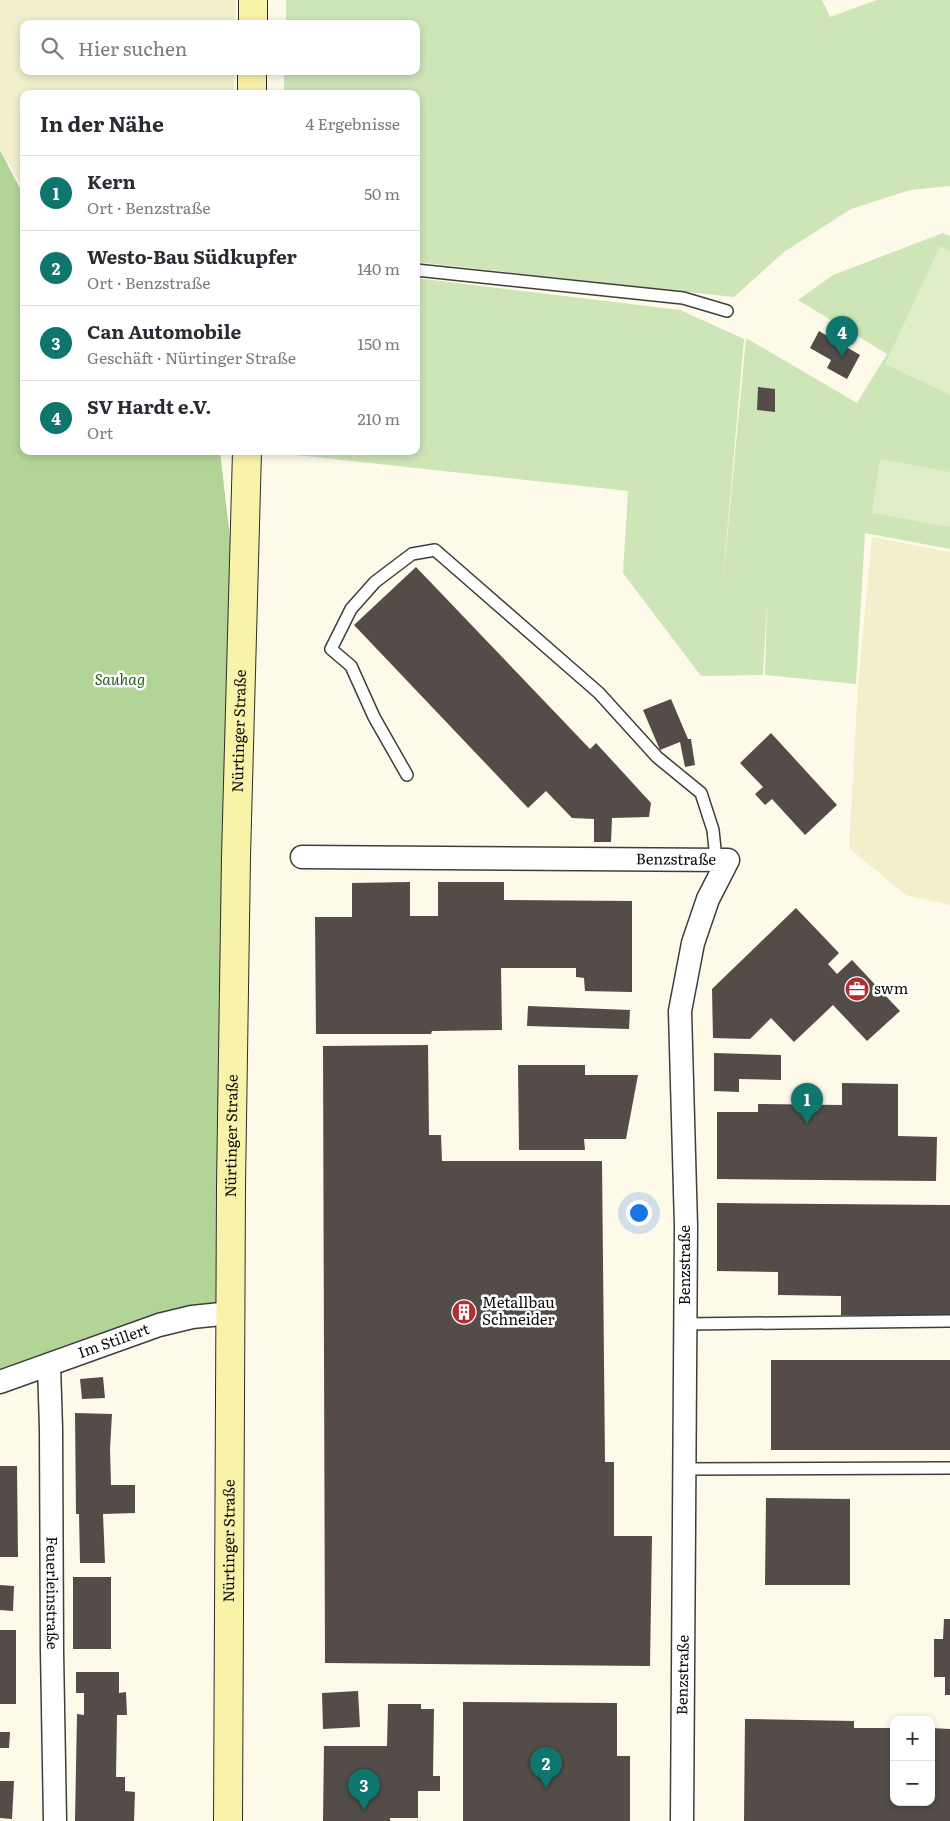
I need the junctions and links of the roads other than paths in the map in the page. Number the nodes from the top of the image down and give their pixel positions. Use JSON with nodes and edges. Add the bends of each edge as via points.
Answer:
{"nodes":[{"id":1,"x":254,"y":0,"type":"edge"},
{"id":2,"x":253,"y":20,"type":"edge"},
{"id":3,"x":252,"y":75,"type":"edge"},
{"id":4,"x":252,"y":90,"type":"edge"},
{"id":5,"x":420,"y":270,"type":"edge"},
{"id":6,"x":727,"y":311,"type":"dead end"},
{"id":7,"x":247,"y":455,"type":"edge"},
{"id":8,"x":407,"y":775,"type":"dead end"},
{"id":9,"x":302,"y":857,"type":"dead end"},
{"id":10,"x":716,"y":859,"type":"junction"},
{"id":11,"x":231,"y":1313,"type":"junction"},
{"id":12,"x":950,"y":1321,"type":"edge"},
{"id":13,"x":684,"y":1324,"type":"junction"},
{"id":14,"x":49,"y":1365,"type":"junction"},
{"id":15,"x":0,"y":1382,"type":"edge"},
{"id":16,"x":683,"y":1468,"type":"junction"},
{"id":17,"x":950,"y":1468,"type":"edge"},
{"id":18,"x":55,"y":1821,"type":"edge"},
{"id":19,"x":228,"y":1821,"type":"edge"},
{"id":20,"x":682,"y":1821,"type":"edge"}],
"edges":[{"from":1,"to":2,"type":"main road"},
{"from":3,"to":4,"type":"main road"},
{"from":5,"to":6,"type":"lane","via":[[683,298]]},
{"from":7,"to":11,"type":"main road","name":"Nürtinger Straße","via":[[236,857]]},
{"from":8,"to":10,"type":"lane","via":[[351,666],[331,649],[351,609],[375,582],[412,554],[435,550],[599,693],[657,757],[701,794],[713,830]]},
{"from":9,"to":10,"type":"street","name":"Benzstraße"},
{"from":10,"to":13,"type":"street","name":"Benzstraße","via":[[728,860],[708,899],[693,944],[680,1010],[686,1226]]},
{"from":11,"to":14,"type":"street","name":"Im Stillert","via":[[192,1317],[159,1326]]},
{"from":11,"to":19,"type":"main road","name":"Nürtinger Straße"},
{"from":12,"to":13,"type":"lane","name":"Benzstraße"},
{"from":13,"to":16,"type":"street","name":"Benzstraße"},
{"from":14,"to":15,"type":"street","name":"Im Stillert"},
{"from":14,"to":18,"type":"street","name":"Feuerleinstraße"},
{"from":16,"to":17,"type":"lane"},
{"from":16,"to":20,"type":"street","name":"Benzstraße"}]}
